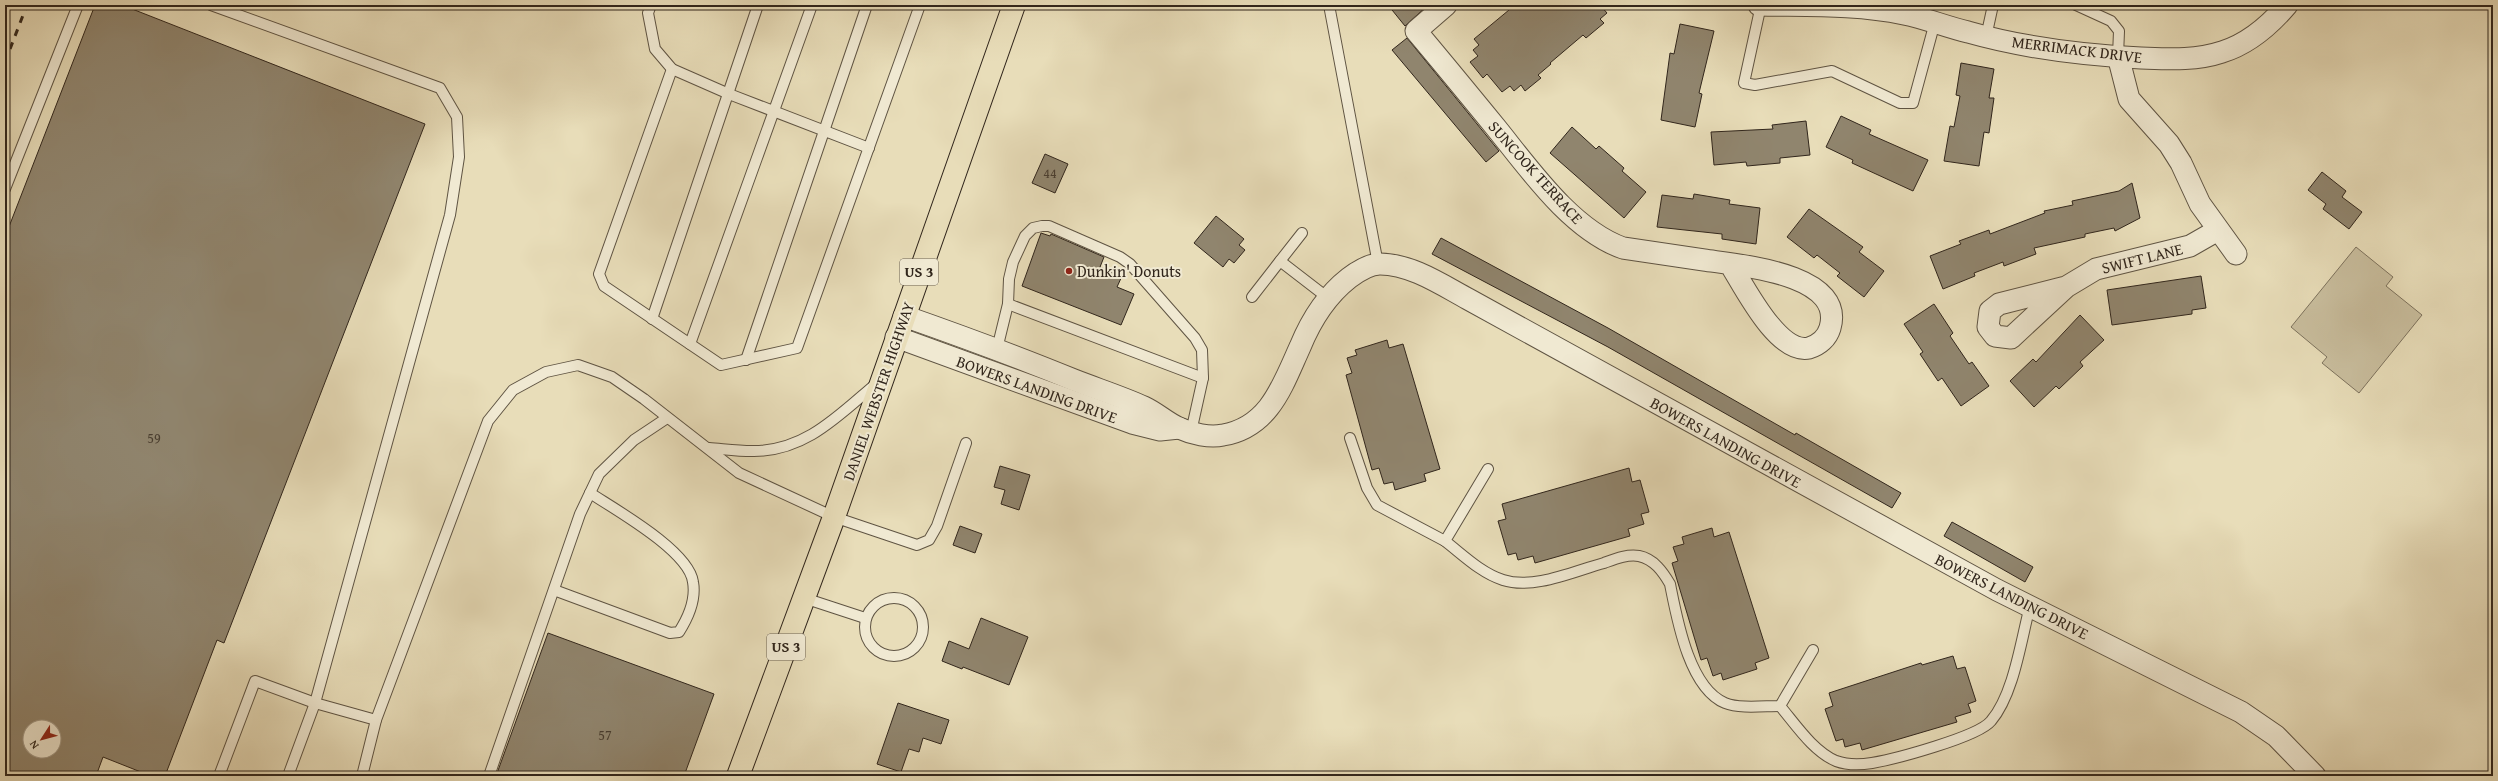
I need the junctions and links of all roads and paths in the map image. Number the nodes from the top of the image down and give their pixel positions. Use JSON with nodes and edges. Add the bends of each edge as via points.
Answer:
{"nodes":[{"id":1,"x":78,"y":5,"type":"edge"},
{"id":2,"x":211,"y":5,"type":"edge"},
{"id":3,"x":651,"y":5,"type":"edge"},
{"id":4,"x":758,"y":5,"type":"edge"},
{"id":5,"x":812,"y":5,"type":"edge"},
{"id":6,"x":867,"y":5,"type":"edge"},
{"id":7,"x":920,"y":5,"type":"edge"},
{"id":8,"x":1014,"y":5,"type":"edge"},
{"id":9,"x":1329,"y":5,"type":"edge"},
{"id":10,"x":1446,"y":5,"type":"edge"},
{"id":11,"x":1760,"y":5,"type":"edge"},
{"id":12,"x":1992,"y":5,"type":"edge"},
{"id":13,"x":2076,"y":5,"type":"edge"},
{"id":14,"x":2287,"y":5,"type":"edge"},
{"id":15,"x":1911,"y":10,"type":"edge"},
{"id":16,"x":1935,"y":22,"type":"junction"},
{"id":17,"x":1986,"y":37,"type":"junction"},
{"id":18,"x":2118,"y":56,"type":"junction"},
{"id":19,"x":672,"y":69,"type":"junction"},
{"id":20,"x":729,"y":94,"type":"junction"},
{"id":21,"x":774,"y":110,"type":"junction"},
{"id":22,"x":825,"y":130,"type":"junction"},
{"id":23,"x":869,"y":148,"type":"junction"},
{"id":24,"x":5,"y":189,"type":"edge"},
{"id":25,"x":2218,"y":230,"type":"junction"},
{"id":26,"x":1302,"y":233,"type":"dead end"},
{"id":27,"x":2236,"y":254,"type":"dead end"},
{"id":28,"x":1280,"y":261,"type":"junction"},
{"id":29,"x":1378,"y":264,"type":"junction"},
{"id":30,"x":1730,"y":264,"type":"junction"},
{"id":31,"x":2066,"y":287,"type":"dead end"},
{"id":32,"x":1252,"y":297,"type":"dead end"},
{"id":33,"x":1328,"y":298,"type":"junction"},
{"id":34,"x":1008,"y":304,"type":"junction"},
{"id":35,"x":904,"y":316,"type":"junction"},
{"id":36,"x":652,"y":319,"type":"junction"},
{"id":37,"x":896,"y":337,"type":"junction"},
{"id":38,"x":690,"y":344,"type":"junction"},
{"id":39,"x":997,"y":349,"type":"junction"},
{"id":40,"x":746,"y":360,"type":"junction"},
{"id":41,"x":1203,"y":378,"type":"junction"},
{"id":42,"x":882,"y":379,"type":"junction"},
{"id":43,"x":667,"y":418,"type":"junction"},
{"id":44,"x":1185,"y":430,"type":"junction"},
{"id":45,"x":1350,"y":438,"type":"dead end"},
{"id":46,"x":966,"y":443,"type":"dead end"},
{"id":47,"x":709,"y":448,"type":"junction"},
{"id":48,"x":1488,"y":469,"type":"dead end"},
{"id":49,"x":590,"y":493,"type":"junction"},
{"id":50,"x":834,"y":517,"type":"junction"},
{"id":51,"x":1445,"y":541,"type":"junction"},
{"id":52,"x":554,"y":590,"type":"junction"},
{"id":53,"x":804,"y":598,"type":"junction"},
{"id":54,"x":2030,"y":606,"type":"junction"},
{"id":55,"x":865,"y":618,"type":"junction"},
{"id":56,"x":1813,"y":650,"type":"dead end"},
{"id":57,"x":315,"y":704,"type":"junction"},
{"id":58,"x":1780,"y":706,"type":"junction"},
{"id":59,"x":376,"y":720,"type":"junction"},
{"id":60,"x":219,"y":776,"type":"edge"},
{"id":61,"x":288,"y":776,"type":"edge"},
{"id":62,"x":362,"y":776,"type":"edge"},
{"id":63,"x":489,"y":776,"type":"edge"},
{"id":64,"x":738,"y":776,"type":"edge"},
{"id":65,"x":2315,"y":776,"type":"edge"}],
"edges":[{"from":1,"to":24,"type":"lane"},
{"from":2,"to":57,"type":"lane","via":[[440,88],[457,117],[459,157],[450,215]]},
{"from":3,"to":19,"type":"lane","via":[[648,13],[655,49]]},
{"from":4,"to":20,"type":"lane"},
{"from":5,"to":21,"type":"lane"},
{"from":6,"to":22,"type":"lane"},
{"from":7,"to":23,"type":"lane"},
{"from":8,"to":35,"type":"main road","name":"DANIEL WEBSTER HIGHWAY","number":"US 3"},
{"from":9,"to":29,"type":"lane"},
{"from":10,"to":30,"type":"street","name":"SUNCOOK TERRACE","via":[[1416,30],[1532,172],[1584,226],[1610,244],[1623,248]]},
{"from":11,"to":15,"type":"street","name":"MERRIMACK DRIVE"},
{"from":11,"to":16,"type":"lane","via":[[1744,83],[1755,85],[1832,71],[1900,103],[1913,103]]},
{"from":12,"to":17,"type":"lane"},
{"from":13,"to":18,"type":"lane","via":[[2111,21],[2119,31]]},
{"from":14,"to":18,"type":"street","name":"MERRIMACK DRIVE","via":[[2252,38],[2222,52],[2190,59]]},
{"from":15,"to":16,"type":"street","name":"MERRIMACK DRIVE"},
{"from":16,"to":17,"type":"street","name":"MERRIMACK DRIVE"},
{"from":17,"to":18,"type":"street","name":"MERRIMACK DRIVE","via":[[2035,48]]},
{"from":18,"to":25,"type":"street","via":[[2120,74],[2128,99],[2169,144],[2200,204]]},
{"from":19,"to":20,"type":"lane"},
{"from":19,"to":36,"type":"lane","via":[[599,274],[604,286]]},
{"from":20,"to":21,"type":"lane"},
{"from":20,"to":36,"type":"lane"},
{"from":21,"to":22,"type":"lane"},
{"from":21,"to":38,"type":"lane"},
{"from":22,"to":23,"type":"lane"},
{"from":22,"to":40,"type":"lane"},
{"from":23,"to":40,"type":"lane","via":[[796,348]]},
{"from":25,"to":27,"type":"street"},
{"from":25,"to":31,"type":"street","name":"SWIFT LANE","via":[[2190,246],[2096,269]]},
{"from":26,"to":28,"type":"lane"},
{"from":28,"to":32,"type":"lane"},
{"from":28,"to":33,"type":"lane"},
{"from":29,"to":33,"type":"street","name":"BOWERS LANDING DRIVE","via":[[1357,272]]},
{"from":29,"to":54,"type":"street","name":"BOWERS LANDING DRIVE","via":[[1401,267],[1437,282],[1760,462]]},
{"from":30,"to":30,"type":"street","name":"SUNCOOK TERRACE","via":[[1784,274],[1812,287],[1826,301],[1832,314],[1829,332],[1824,340],[1808,348],[1789,345],[1782,340]]},
{"from":33,"to":44,"type":"street","name":"BOWERS LANDING DRIVE","via":[[1300,346],[1284,386],[1274,403],[1260,417],[1245,428],[1223,435],[1207,436]]},
{"from":34,"to":39,"type":"lane"},
{"from":34,"to":41,"type":"lane"},
{"from":34,"to":41,"type":"lane","via":[[1013,262],[1025,236],[1033,228],[1049,226],[1098,246],[1130,264],[1195,338],[1202,350]]},
{"from":35,"to":37,"type":"main road","name":"DANIEL WEBSTER HIGHWAY","number":"US 3"},
{"from":35,"to":39,"type":"street","name":"BOWERS LANDING DRIVE"},
{"from":36,"to":38,"type":"lane"},
{"from":37,"to":42,"type":"main road","name":"DANIEL WEBSTER HIGHWAY","number":"US 3"},
{"from":37,"to":44,"type":"street","name":"BOWERS LANDING DRIVE","via":[[1132,423],[1160,430]]},
{"from":38,"to":40,"type":"lane","via":[[721,365]]},
{"from":39,"to":44,"type":"street","name":"BOWERS LANDING DRIVE","via":[[1143,407]]},
{"from":41,"to":44,"type":"lane"},
{"from":42,"to":47,"type":"lane","via":[[828,425],[794,445],[752,451]]},
{"from":42,"to":50,"type":"main road","name":"DANIEL WEBSTER HIGHWAY","number":"US 3"},
{"from":43,"to":47,"type":"lane"},
{"from":43,"to":49,"type":"lane","via":[[634,440],[614,458],[599,474]]},
{"from":43,"to":59,"type":"lane","via":[[612,377],[578,365],[546,372],[513,390],[488,421]]},
{"from":45,"to":51,"type":"lane","via":[[1367,488],[1377,505]]},
{"from":46,"to":50,"type":"lane","via":[[937,526],[929,540],[917,545]]},
{"from":47,"to":50,"type":"lane","via":[[739,473]]},
{"from":48,"to":51,"type":"lane"},
{"from":49,"to":52,"type":"lane","via":[[580,514]]},
{"from":49,"to":52,"type":"lane","via":[[673,550],[684,564],[693,581],[694,597],[685,623],[679,632],[670,633]]},
{"from":50,"to":53,"type":"main road","name":"DANIEL WEBSTER HIGHWAY","number":"US 3"},
{"from":51,"to":58,"type":"lane","via":[[1483,571],[1503,580],[1517,582],[1564,574],[1628,555],[1649,560],[1664,574],[1670,584],[1692,664],[1704,688],[1726,703]]},
{"from":52,"to":63,"type":"lane"},
{"from":53,"to":55,"type":"lane"},
{"from":53,"to":64,"type":"main road","name":"DANIEL WEBSTER HIGHWAY","number":"US 3"},
{"from":54,"to":58,"type":"lane","via":[[2004,701],[1990,722],[1973,732],[1908,754],[1853,765],[1826,756]]},
{"from":54,"to":65,"type":"street","name":"BOWERS LANDING DRIVE","via":[[2242,712],[2276,736]]},
{"from":55,"to":55,"type":"lane","via":[[866,638],[879,652],[888,656],[908,653],[921,639],[923,620],[912,604],[904,599],[885,598],[873,606]]},
{"from":56,"to":58,"type":"lane"},
{"from":57,"to":59,"type":"lane"},
{"from":57,"to":60,"type":"lane","via":[[255,680]]},
{"from":57,"to":61,"type":"lane"},
{"from":59,"to":62,"type":"lane"}]}
